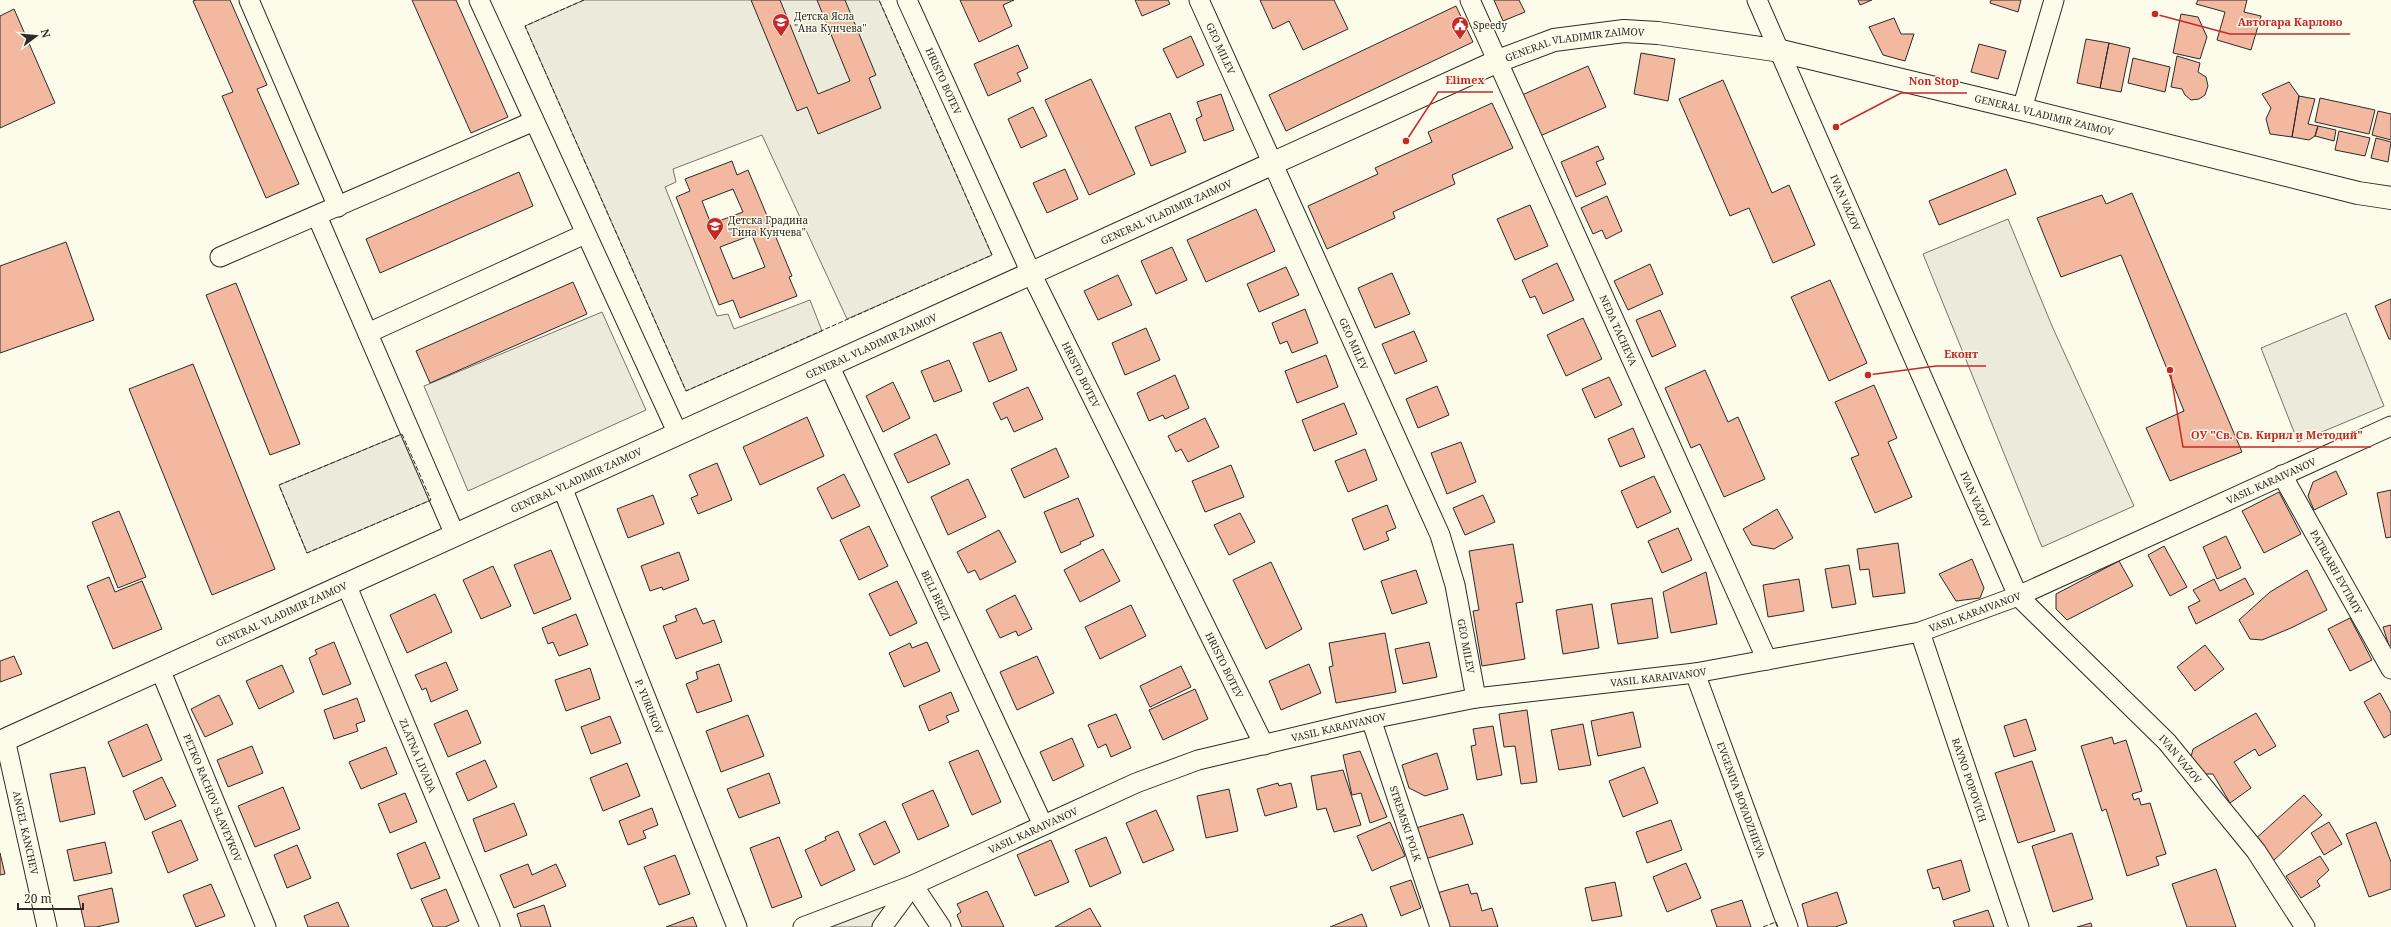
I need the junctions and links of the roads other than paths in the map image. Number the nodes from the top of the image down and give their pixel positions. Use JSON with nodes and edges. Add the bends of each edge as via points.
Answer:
{"nodes":[{"id":1,"x":249,"y":0,"type":"edge"},
{"id":2,"x":479,"y":0,"type":"edge"},
{"id":3,"x":907,"y":0,"type":"edge"},
{"id":4,"x":1199,"y":0,"type":"edge"},
{"id":5,"x":1470,"y":0,"type":"edge"},
{"id":6,"x":1756,"y":0,"type":"edge"},
{"id":7,"x":2054,"y":0,"type":"edge"},
{"id":8,"x":1781,"y":51,"type":"junction"},
{"id":9,"x":1498,"y":61,"type":"junction"},
{"id":10,"x":2022,"y":108,"type":"junction"},
{"id":11,"x":534,"y":121,"type":"junction"},
{"id":12,"x":1273,"y":163,"type":"junction"},
{"id":13,"x":2391,"y":198,"type":"edge"},
{"id":14,"x":338,"y":207,"type":"junction"},
{"id":15,"x":317,"y":216,"type":"junction"},
{"id":16,"x":585,"y":234,"type":"junction"},
{"id":17,"x":220,"y":257,"type":"dead end"},
{"id":18,"x":1031,"y":273,"type":"junction"},
{"id":19,"x":368,"y":333,"type":"junction"},
{"id":20,"x":829,"y":365,"type":"junction"},
{"id":21,"x":2391,"y":426,"type":"edge"},
{"id":22,"x":678,"y":434,"type":"junction"},
{"id":23,"x":2282,"y":475,"type":"junction"},
{"id":24,"x":562,"y":487,"type":"junction"},
{"id":25,"x":455,"y":535,"type":"junction"},
{"id":26,"x":346,"y":584,"type":"junction"},
{"id":27,"x":2018,"y":596,"type":"junction"},
{"id":28,"x":1920,"y":632,"type":"junction"},
{"id":29,"x":1767,"y":660,"type":"junction"},
{"id":30,"x":160,"y":669,"type":"junction"},
{"id":31,"x":2391,"y":670,"type":"edge"},
{"id":32,"x":1695,"y":673,"type":"junction"},
{"id":33,"x":1476,"y":698,"type":"junction"},
{"id":34,"x":1371,"y":719,"type":"junction"},
{"id":35,"x":3,"y":741,"type":"edge"},
{"id":36,"x":1264,"y":745,"type":"junction"},
{"id":37,"x":1043,"y":825,"type":"junction"},
{"id":38,"x":913,"y":885,"type":"junction"},
{"id":39,"x":47,"y":927,"type":"edge"},
{"id":40,"x":266,"y":927,"type":"edge"},
{"id":41,"x":490,"y":927,"type":"edge"},
{"id":42,"x":737,"y":927,"type":"edge"},
{"id":43,"x":804,"y":927,"type":"edge"},
{"id":44,"x":882,"y":927,"type":"edge"},
{"id":45,"x":941,"y":927,"type":"edge"},
{"id":46,"x":1440,"y":927,"type":"edge"},
{"id":47,"x":1788,"y":927,"type":"edge"},
{"id":48,"x":2019,"y":927,"type":"edge"},
{"id":49,"x":2304,"y":927,"type":"edge"}],
"edges":[{"from":1,"to":14,"type":"street"},
{"from":2,"to":11,"type":"street"},
{"from":3,"to":18,"type":"street","name":"HRISTO BOTEV"},
{"from":4,"to":12,"type":"street","name":"GEO MILEV"},
{"from":5,"to":9,"type":"street","name":"NEDA TACHEVA"},
{"from":6,"to":8,"type":"street","name":"IVAN VAZOV"},
{"from":7,"to":10,"type":"street"},
{"from":8,"to":9,"type":"street","name":"GENERAL VLADIMIR ZAIMOV","via":[[1658,33],[1624,31],[1554,40]]},
{"from":8,"to":10,"type":"street","name":"GENERAL VLADIMIR ZAIMOV"},
{"from":8,"to":27,"type":"street","name":"IVAN VAZOV"},
{"from":9,"to":12,"type":"street","name":"GENERAL VLADIMIR ZAIMOV"},
{"from":9,"to":29,"type":"street","name":"NEDA TACHEVA"},
{"from":10,"to":13,"type":"street","name":"GENERAL VLADIMIR ZAIMOV","via":[[2358,193]]},
{"from":11,"to":14,"type":"street"},
{"from":11,"to":16,"type":"street"},
{"from":12,"to":18,"type":"street","name":"GENERAL VLADIMIR ZAIMOV"},
{"from":12,"to":33,"type":"street","name":"GEO MILEV","via":[[1440,535],[1455,585]]},
{"from":14,"to":15,"type":"street"},
{"from":15,"to":17,"type":"street"},
{"from":15,"to":19,"type":"street"},
{"from":16,"to":19,"type":"street"},
{"from":16,"to":22,"type":"street"},
{"from":18,"to":20,"type":"street","name":"GENERAL VLADIMIR ZAIMOV"},
{"from":18,"to":36,"type":"street","name":"HRISTO BOTEV"},
{"from":19,"to":25,"type":"street"},
{"from":20,"to":22,"type":"street","name":"GENERAL VLADIMIR ZAIMOV"},
{"from":20,"to":37,"type":"street","name":"BELI BREZI"},
{"from":21,"to":23,"type":"street","name":"VASIL KARAIVANOV"},
{"from":22,"to":24,"type":"street","name":"GENERAL VLADIMIR ZAIMOV"},
{"from":23,"to":27,"type":"street","name":"VASIL KARAIVANOV"},
{"from":23,"to":31,"type":"street","name":"PATRIARH EVTIMIY"},
{"from":24,"to":25,"type":"street","name":"GENERAL VLADIMIR ZAIMOV"},
{"from":24,"to":42,"type":"street","name":"P. YURUKOV"},
{"from":25,"to":26,"type":"street","name":"GENERAL VLADIMIR ZAIMOV"},
{"from":26,"to":30,"type":"street","name":"GENERAL VLADIMIR ZAIMOV"},
{"from":26,"to":41,"type":"street","name":"ZLATNA LIVADA"},
{"from":27,"to":28,"type":"street","name":"VASIL KARAIVANOV"},
{"from":27,"to":49,"type":"street","name":"IVAN VAZOV","via":[[2167,742],[2256,851]]},
{"from":28,"to":29,"type":"street","name":"VASIL KARAIVANOV"},
{"from":28,"to":48,"type":"street","name":"RAYNO POPOVICH"},
{"from":29,"to":32,"type":"street","name":"VASIL KARAIVANOV"},
{"from":30,"to":35,"type":"street","name":"GENERAL VLADIMIR ZAIMOV"},
{"from":30,"to":40,"type":"street","name":"PETKO RACHOV SLAVEYKOV"},
{"from":32,"to":33,"type":"street","name":"VASIL KARAIVANOV"},
{"from":32,"to":47,"type":"street","name":"EVGENIYA BOYADZHIEVA"},
{"from":33,"to":34,"type":"street","name":"VASIL KARAIVANOV"},
{"from":34,"to":36,"type":"street","name":"VASIL KARAIVANOV"},
{"from":34,"to":46,"type":"street","name":"STREMSKI POLK"},
{"from":35,"to":39,"type":"street","name":"ANGEL KANCHEV"},
{"from":36,"to":37,"type":"street","name":"VASIL KARAIVANOV","via":[[1198,760],[1136,783]]},
{"from":37,"to":38,"type":"street","name":"VASIL KARAIVANOV"},
{"from":38,"to":43,"type":"street","name":"VASIL KARAIVANOV"},
{"from":38,"to":44,"type":"street","name":"VASIL KARAIVANOV"},
{"from":38,"to":45,"type":"street"}]}
